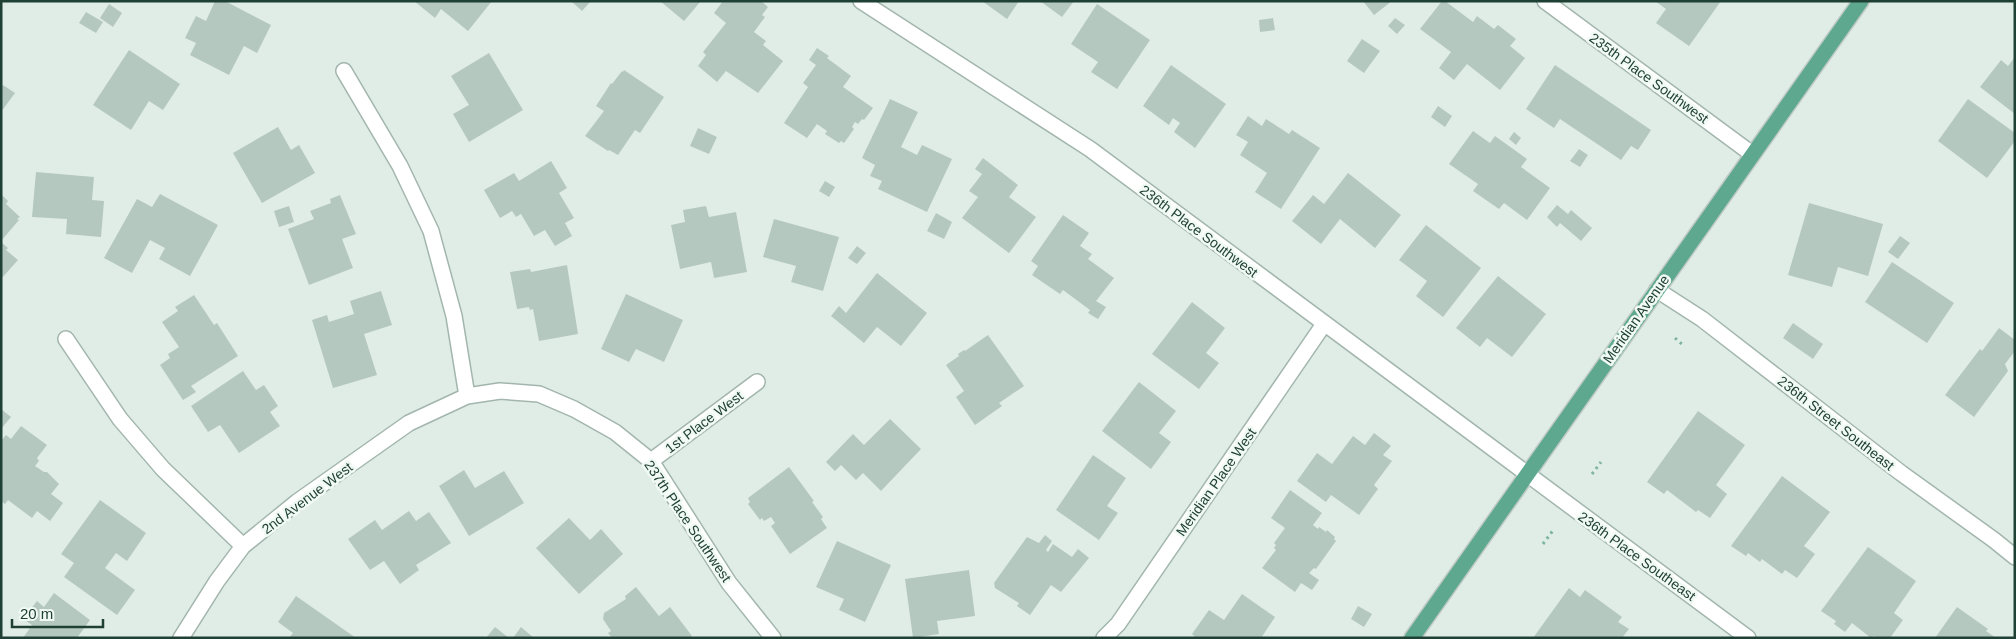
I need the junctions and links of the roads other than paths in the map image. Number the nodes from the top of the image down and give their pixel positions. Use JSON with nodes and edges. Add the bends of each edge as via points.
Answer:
{"nodes":[{"id":1,"x":861,"y":1,"type":"edge"},
{"id":2,"x":1545,"y":1,"type":"edge"},
{"id":3,"x":1861,"y":1,"type":"edge"},
{"id":4,"x":344,"y":71,"type":"dead end"},
{"id":5,"x":1752,"y":154,"type":"junction"},
{"id":6,"x":1657,"y":290,"type":"junction"},
{"id":7,"x":1324,"y":324,"type":"junction"},
{"id":8,"x":66,"y":338,"type":"dead end"},
{"id":9,"x":757,"y":382,"type":"dead end"},
{"id":10,"x":467,"y":396,"type":"junction"},
{"id":11,"x":651,"y":461,"type":"junction"},
{"id":12,"x":1526,"y":475,"type":"junction"},
{"id":13,"x":243,"y":546,"type":"junction"},
{"id":14,"x":2014,"y":557,"type":"edge"},
{"id":15,"x":181,"y":638,"type":"edge"},
{"id":16,"x":773,"y":638,"type":"edge"},
{"id":17,"x":1104,"y":638,"type":"edge"},
{"id":18,"x":1412,"y":638,"type":"edge"},
{"id":19,"x":1748,"y":638,"type":"edge"}],
"edges":[{"from":1,"to":7,"type":"street","name":"236th Place Southwest","via":[[1090,149]]},
{"from":2,"to":5,"type":"street","name":"235th Place Southwest"},
{"from":3,"to":5,"type":"main road","name":"Meridian Avenue"},
{"from":4,"to":10,"type":"street","via":[[400,166],[431,231],[454,316]]},
{"from":5,"to":6,"type":"main road","name":"Meridian Avenue"},
{"from":6,"to":12,"type":"main road","name":"Meridian Avenue"},
{"from":6,"to":14,"type":"street","name":"236th Street Southeast","via":[[1702,318]]},
{"from":7,"to":12,"type":"street","name":"236th Place Southwest"},
{"from":7,"to":17,"type":"street","name":"Meridian Place West","via":[[1118,624]]},
{"from":8,"to":13,"type":"street","via":[[120,419],[163,469]]},
{"from":9,"to":11,"type":"street","name":"1st Place West"},
{"from":10,"to":11,"type":"street","name":"237th Place Southwest","via":[[500,391],[539,394],[615,432]]},
{"from":10,"to":13,"type":"street","name":"2nd Avenue West","via":[[409,423],[297,502]]},
{"from":11,"to":16,"type":"street","name":"237th Place Southwest","via":[[729,583]]},
{"from":12,"to":18,"type":"main road","name":"Meridian Avenue"},
{"from":12,"to":19,"type":"street","name":"236th Place Southeast"},
{"from":13,"to":15,"type":"street","name":"2nd Avenue West"}]}
